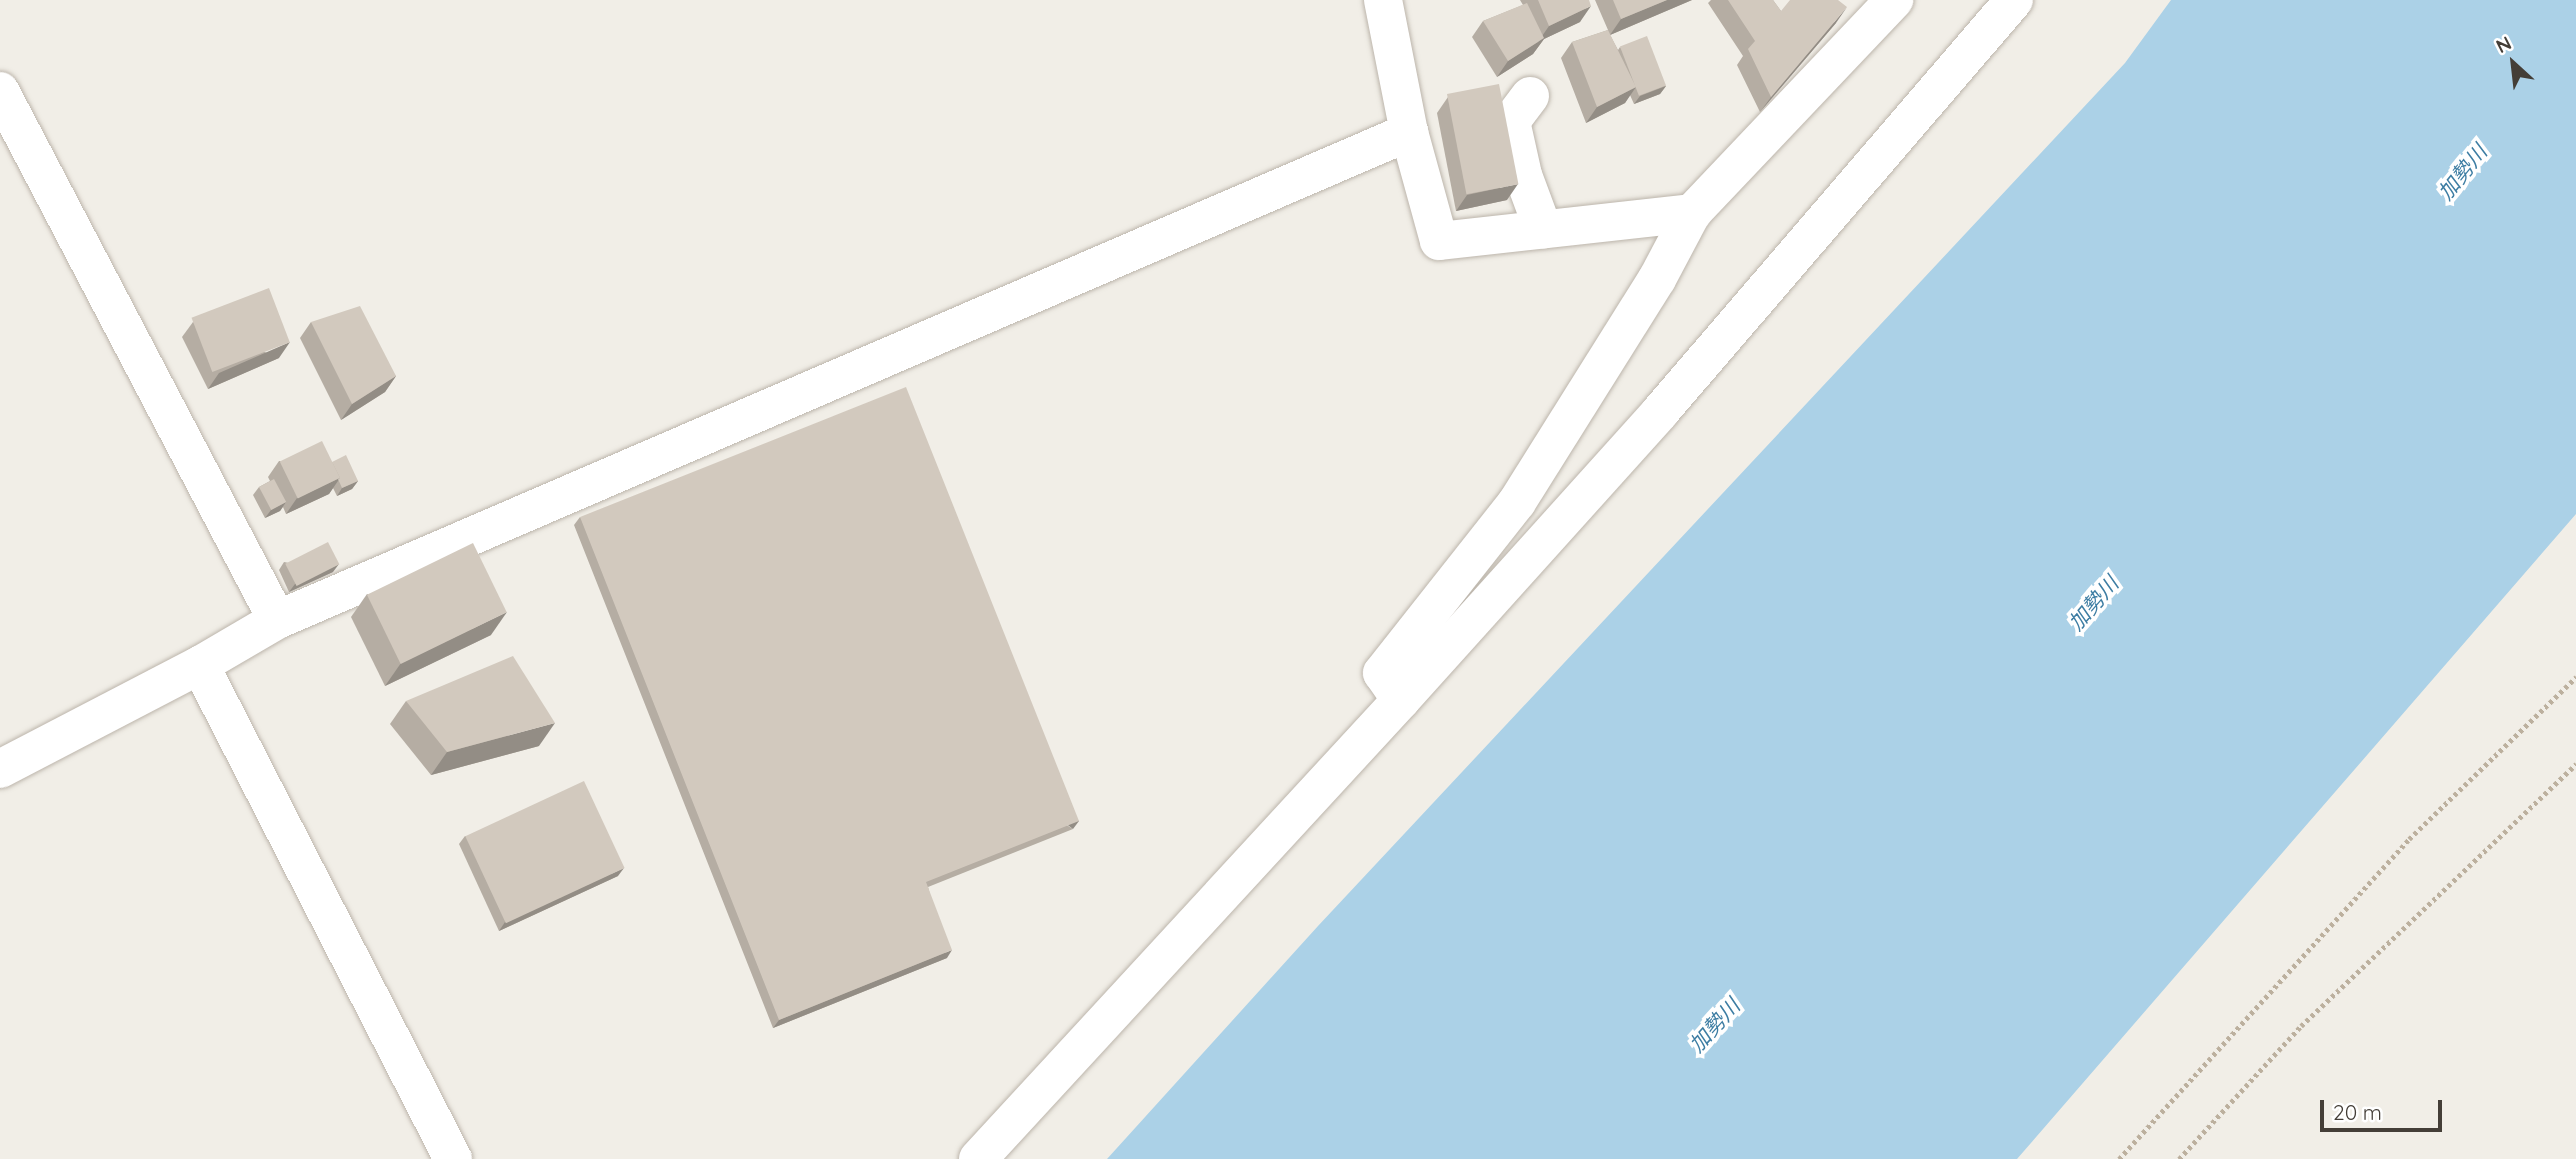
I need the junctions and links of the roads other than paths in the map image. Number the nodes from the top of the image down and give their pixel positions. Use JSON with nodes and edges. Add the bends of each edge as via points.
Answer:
{"nodes":[{"id":1,"x":1383,"y":0,"type":"edge"},
{"id":2,"x":1894,"y":0,"type":"edge"},
{"id":3,"x":2014,"y":0,"type":"edge"},
{"id":4,"x":0,"y":91,"type":"edge"},
{"id":5,"x":1530,"y":96,"type":"dead end"},
{"id":6,"x":1409,"y":132,"type":"junction"},
{"id":7,"x":1692,"y":213,"type":"junction"},
{"id":8,"x":1542,"y":229,"type":"junction"},
{"id":9,"x":276,"y":620,"type":"junction"},
{"id":10,"x":200,"y":665,"type":"junction"},
{"id":11,"x":1401,"y":700,"type":"junction"},
{"id":12,"x":0,"y":769,"type":"edge"},
{"id":13,"x":453,"y":1159,"type":"edge"},
{"id":14,"x":978,"y":1159,"type":"edge"}],
"edges":[{"from":1,"to":6,"type":"street"},
{"from":2,"to":7,"type":"street"},
{"from":3,"to":11,"type":"street","via":[[1660,412]]},
{"from":4,"to":9,"type":"street"},
{"from":5,"to":8,"type":"street","via":[[1511,121]]},
{"from":6,"to":8,"type":"street","via":[[1439,241]]},
{"from":6,"to":9,"type":"street"},
{"from":7,"to":8,"type":"street"},
{"from":7,"to":11,"type":"street","via":[[1657,279],[1517,502],[1381,673]]},
{"from":9,"to":10,"type":"street"},
{"from":10,"to":12,"type":"street"},
{"from":10,"to":13,"type":"street"},
{"from":11,"to":14,"type":"street"}]}
